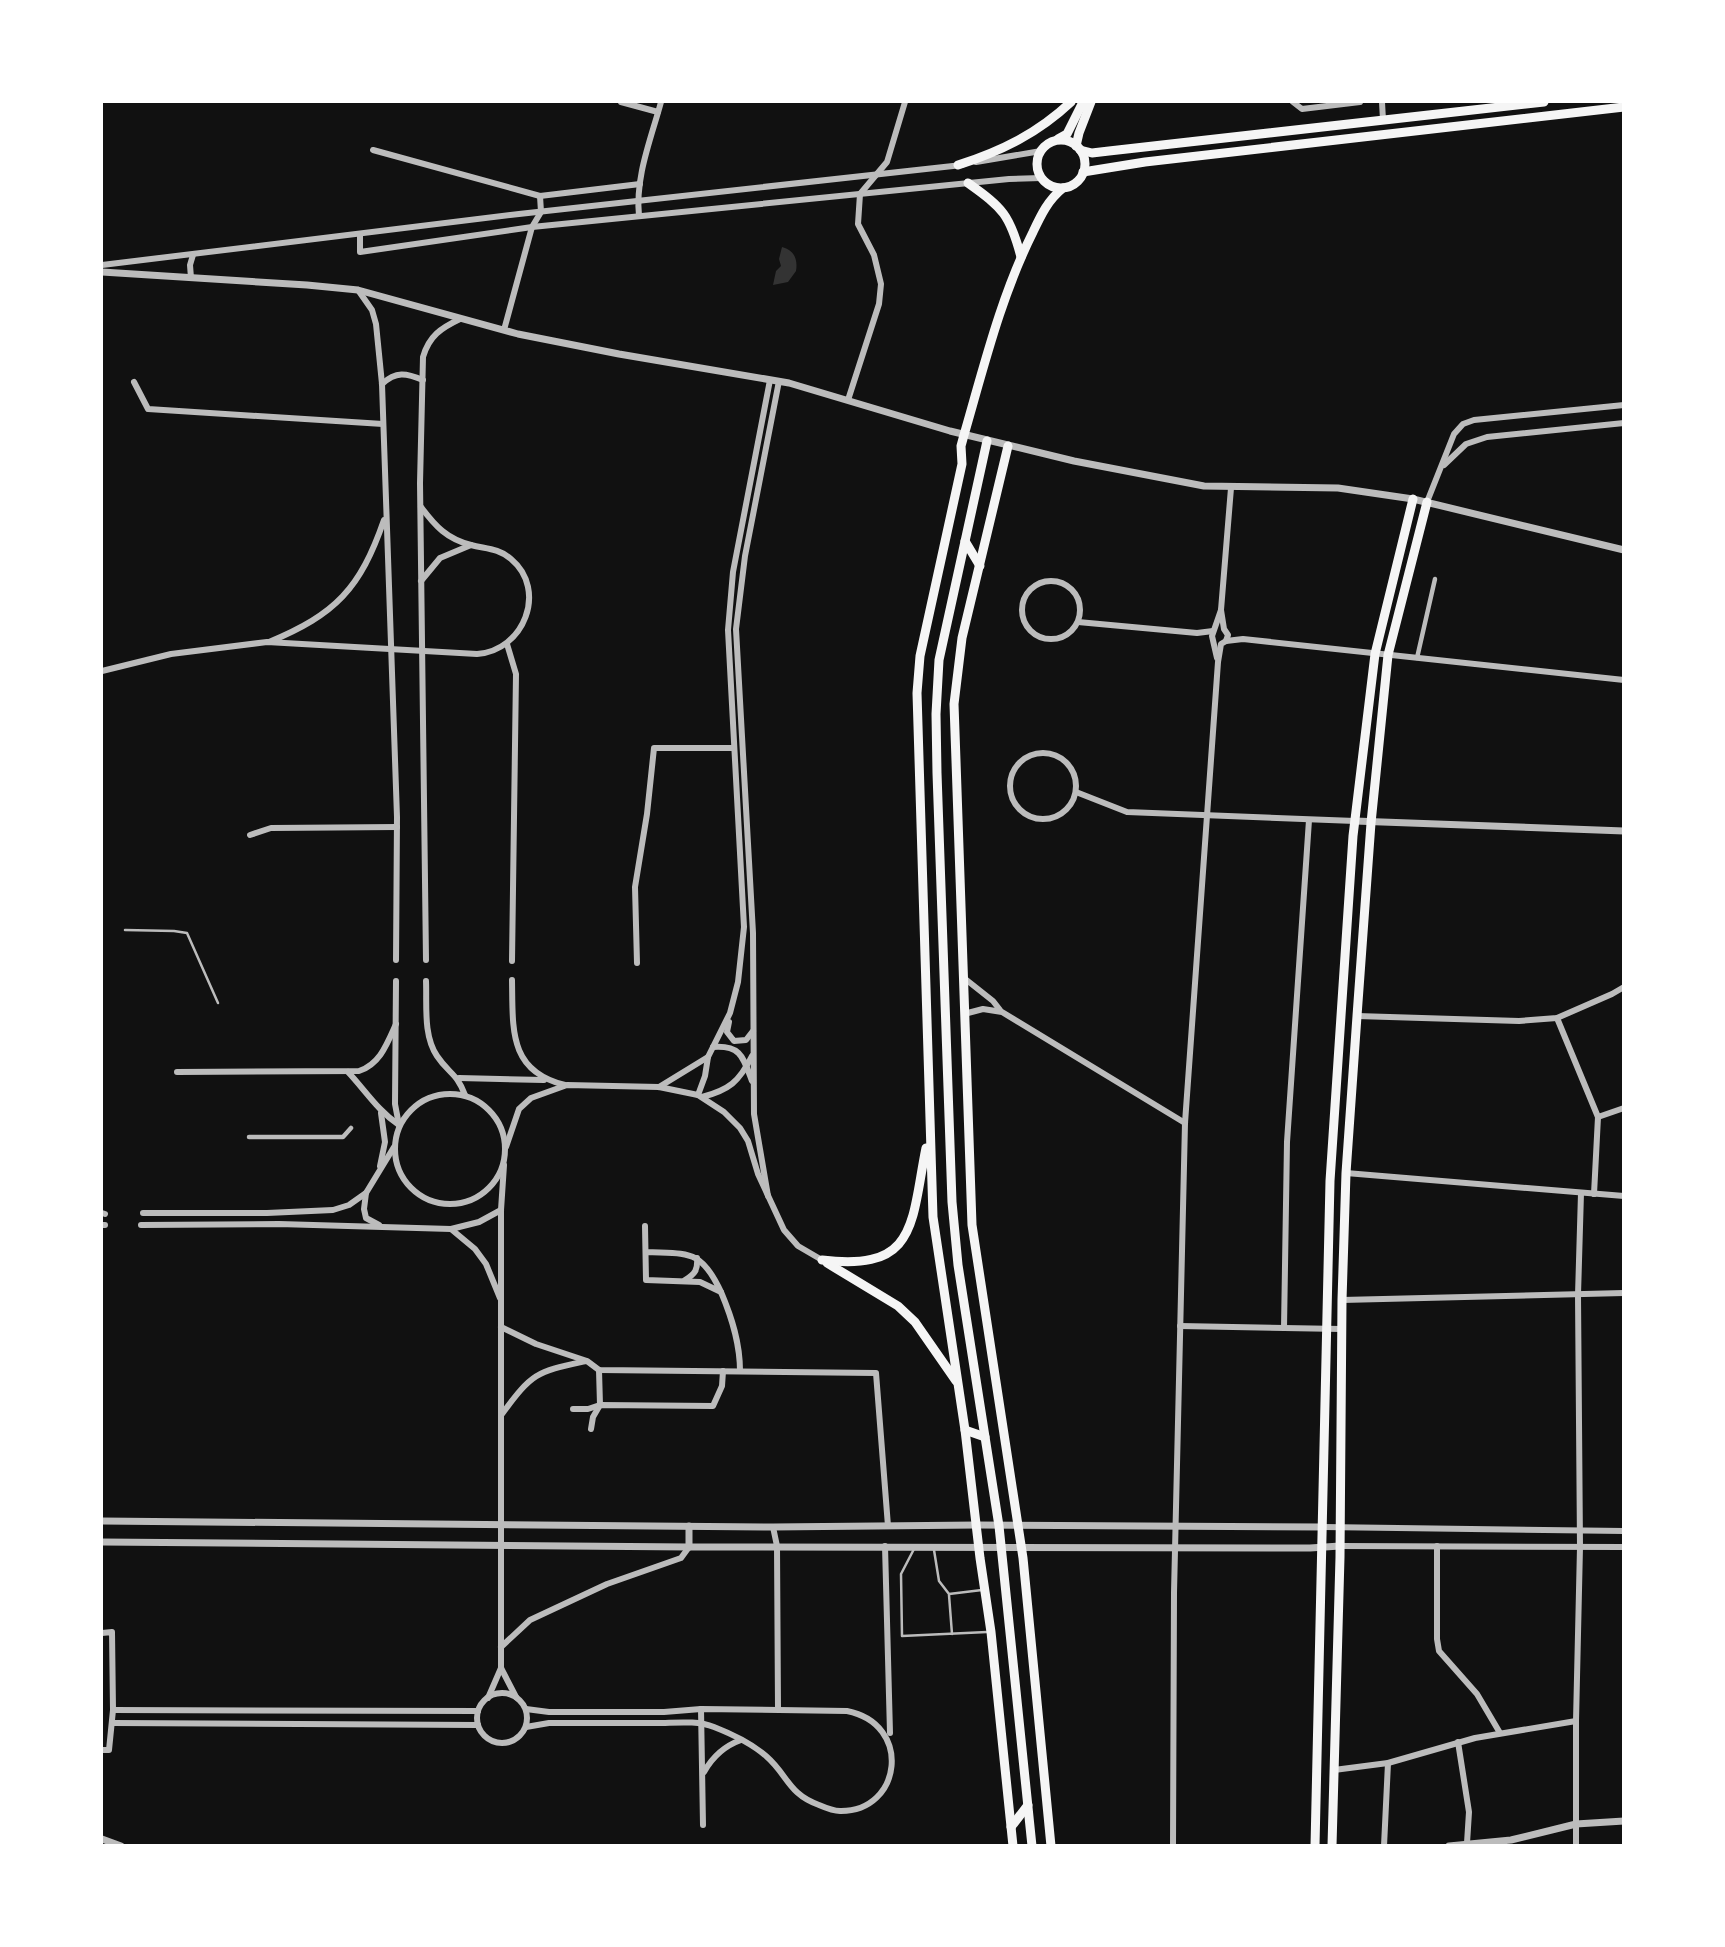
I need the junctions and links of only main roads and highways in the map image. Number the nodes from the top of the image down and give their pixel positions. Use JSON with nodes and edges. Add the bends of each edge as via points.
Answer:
{"nodes":[{"id":1,"x":1071,"y":102,"type":"edge"},
{"id":2,"x":1083,"y":102,"type":"edge"},
{"id":3,"x":1091,"y":102,"type":"edge"},
{"id":4,"x":1544,"y":102,"type":"edge"},
{"id":5,"x":1518,"y":104,"type":"junction"},
{"id":6,"x":1623,"y":107,"type":"edge"},
{"id":7,"x":1547,"y":116,"type":"junction"},
{"id":8,"x":1520,"y":119,"type":"junction"},
{"id":9,"x":1055,"y":141,"type":"junction"},
{"id":10,"x":1078,"y":148,"type":"junction"},
{"id":11,"x":958,"y":165,"type":"road end"},
{"id":12,"x":1083,"y":172,"type":"junction"},
{"id":13,"x":1043,"y":180,"type":"junction"},
{"id":14,"x":968,"y":183,"type":"road end"},
{"id":15,"x":1063,"y":188,"type":"junction"},
{"id":16,"x":1046,"y":205,"type":"junction"},
{"id":17,"x":1021,"y":257,"type":"junction"},
{"id":18,"x":987,"y":441,"type":"road end"},
{"id":19,"x":1008,"y":446,"type":"road end"},
{"id":20,"x":1413,"y":499,"type":"road end"},
{"id":21,"x":1427,"y":502,"type":"road end"},
{"id":22,"x":965,"y":541,"type":"junction"},
{"id":23,"x":980,"y":566,"type":"junction"},
{"id":24,"x":930,"y":1132,"type":"junction"},
{"id":25,"x":958,"y":1386,"type":"junction"},
{"id":26,"x":965,"y":1430,"type":"junction"},
{"id":27,"x":985,"y":1437,"type":"junction"},
{"id":28,"x":1012,"y":1649,"type":"junction"},
{"id":29,"x":1031,"y":1659,"type":"junction"},
{"id":30,"x":1028,"y":1805,"type":"junction"},
{"id":31,"x":1011,"y":1827,"type":"junction"},
{"id":32,"x":1013,"y":1846,"type":"edge"},
{"id":33,"x":1032,"y":1846,"type":"edge"},
{"id":34,"x":1051,"y":1846,"type":"edge"},
{"id":35,"x":1315,"y":1846,"type":"edge"},
{"id":36,"x":1332,"y":1846,"type":"edge"}],
"edges":[{"from":1,"to":11,"type":"main road","via":[[1042,128],[1016,143]]},
{"from":2,"to":9,"type":"main road","via":[[1067,134]]},
{"from":3,"to":10,"type":"main road"},
{"from":4,"to":5,"type":"main road"},
{"from":4,"to":7,"type":"main road"},
{"from":5,"to":8,"type":"main road"},
{"from":5,"to":10,"type":"main road","via":[[1109,152]]},
{"from":6,"to":7,"type":"main road"},
{"from":7,"to":8,"type":"main road"},
{"from":8,"to":12,"type":"main road"},
{"from":9,"to":10,"type":"main road"},
{"from":9,"to":13,"type":"main road","via":[[1041,151],[1037,161]]},
{"from":10,"to":12,"type":"main road"},
{"from":12,"to":15,"type":"main road"},
{"from":13,"to":15,"type":"main road"},
{"from":13,"to":16,"type":"main road"},
{"from":14,"to":17,"type":"main road","via":[[1002,209]]},
{"from":15,"to":16,"type":"main road"},
{"from":16,"to":17,"type":"main road"},
{"from":17,"to":24,"type":"main road","via":[[961,446],[962,464],[920,656],[917,693]]},
{"from":18,"to":22,"type":"main road"},
{"from":19,"to":23,"type":"main road"},
{"from":20,"to":35,"type":"main road","via":[[1375,654],[1355,821],[1340,1016],[1331,1146]]},
{"from":21,"to":36,"type":"main road","via":[[1388,655],[1357,1016],[1341,1329]]},
{"from":22,"to":23,"type":"main road"},
{"from":22,"to":27,"type":"main road","via":[[939,660],[936,714],[952,1202]]},
{"from":23,"to":29,"type":"main road","via":[[962,638],[954,705],[972,1225],[1022,1546]]},
{"from":24,"to":25,"type":"main road","via":[[933,1216]]},
{"from":24,"to":25,"type":"main road","via":[[916,1208],[898,1246],[869,1262],[822,1261],[898,1306],[915,1322]]},
{"from":25,"to":26,"type":"main road"},
{"from":26,"to":27,"type":"main road"},
{"from":26,"to":31,"type":"main road"},
{"from":27,"to":28,"type":"main road"},
{"from":28,"to":29,"type":"main road"},
{"from":28,"to":30,"type":"main road"},
{"from":29,"to":34,"type":"main road"},
{"from":30,"to":31,"type":"main road"},
{"from":30,"to":33,"type":"main road"},
{"from":31,"to":32,"type":"main road"}]}
